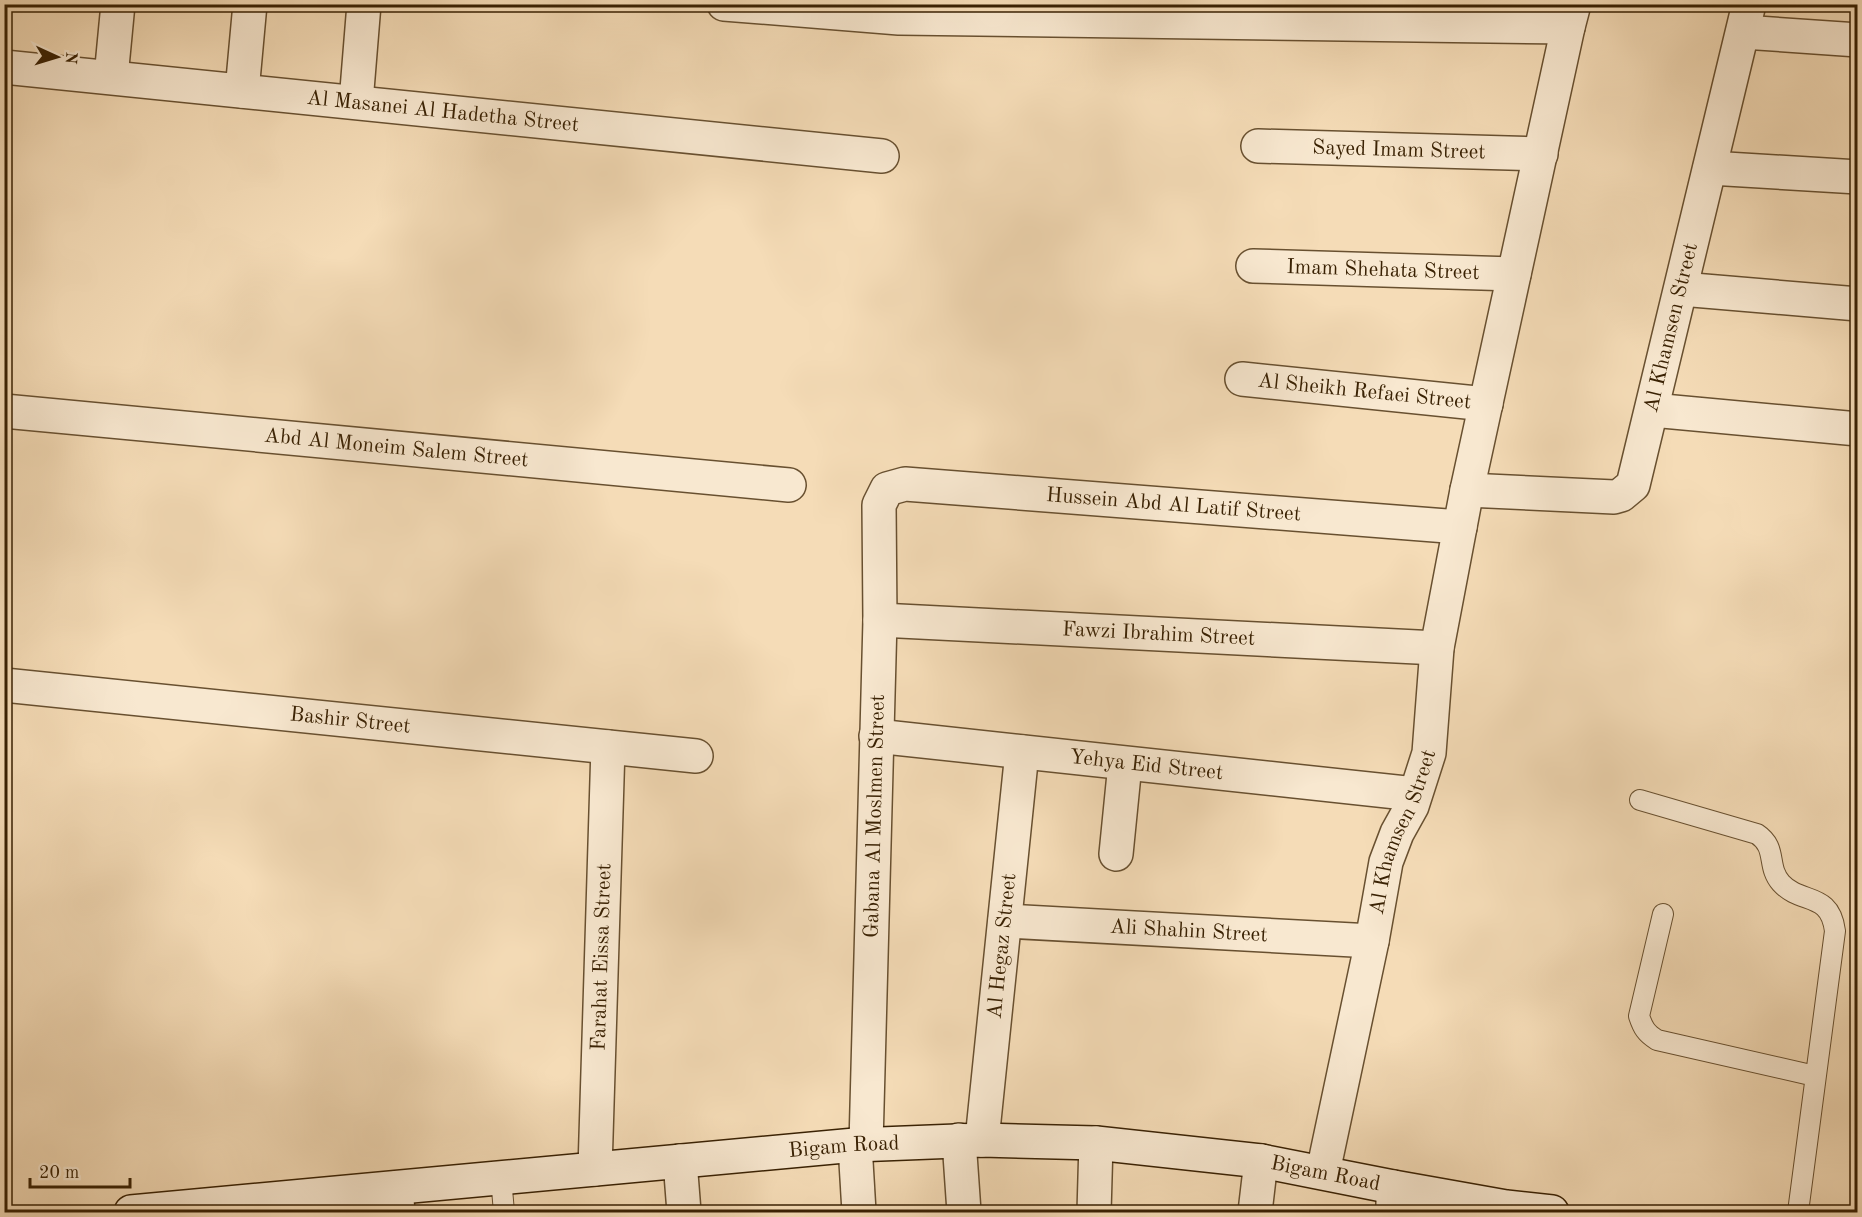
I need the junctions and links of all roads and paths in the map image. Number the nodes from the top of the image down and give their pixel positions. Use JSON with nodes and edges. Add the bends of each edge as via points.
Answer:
{"nodes":[{"id":1,"x":118,"y":4,"type":"edge"},
{"id":2,"x":249,"y":4,"type":"edge"},
{"id":3,"x":364,"y":4,"type":"edge"},
{"id":4,"x":724,"y":4,"type":"edge"},
{"id":5,"x":1571,"y":16,"type":"edge"},
{"id":6,"x":1746,"y":18,"type":"edge"},
{"id":7,"x":1857,"y":40,"type":"edge"},
{"id":8,"x":4,"y":67,"type":"edge"},
{"id":9,"x":111,"y":77,"type":"junction"},
{"id":10,"x":242,"y":91,"type":"junction"},
{"id":11,"x":356,"y":102,"type":"junction"},
{"id":12,"x":1258,"y":146,"type":"dead end"},
{"id":13,"x":1540,"y":154,"type":"junction"},
{"id":14,"x":882,"y":156,"type":"dead end"},
{"id":15,"x":1710,"y":168,"type":"junction"},
{"id":16,"x":1857,"y":177,"type":"edge"},
{"id":17,"x":1253,"y":266,"type":"dead end"},
{"id":18,"x":1514,"y":274,"type":"junction"},
{"id":19,"x":1681,"y":289,"type":"junction"},
{"id":20,"x":1857,"y":304,"type":"edge"},
{"id":21,"x":1242,"y":379,"type":"dead end"},
{"id":22,"x":1486,"y":404,"type":"junction"},
{"id":23,"x":1652,"y":410,"type":"junction"},
{"id":24,"x":4,"y":411,"type":"edge"},
{"id":25,"x":1857,"y":429,"type":"edge"},
{"id":26,"x":789,"y":485,"type":"dead end"},
{"id":27,"x":887,"y":489,"type":"joint"},
{"id":28,"x":1467,"y":490,"type":"junction"},
{"id":29,"x":1460,"y":527,"type":"junction"},
{"id":30,"x":880,"y":620,"type":"junction"},
{"id":31,"x":1437,"y":648,"type":"junction"},
{"id":32,"x":5,"y":690,"type":"edge"},
{"id":33,"x":876,"y":736,"type":"junction"},
{"id":34,"x":609,"y":747,"type":"junction"},
{"id":35,"x":1022,"y":752,"type":"junction"},
{"id":36,"x":696,"y":756,"type":"dead end"},
{"id":37,"x":1125,"y":764,"type":"junction"},
{"id":38,"x":1415,"y":794,"type":"junction"},
{"id":39,"x":1640,"y":800,"type":"dead end"},
{"id":40,"x":1116,"y":854,"type":"dead end"},
{"id":41,"x":1663,"y":914,"type":"dead end"},
{"id":42,"x":1005,"y":921,"type":"junction"},
{"id":43,"x":1372,"y":941,"type":"junction"},
{"id":44,"x":1815,"y":1076,"type":"junction"},
{"id":45,"x":971,"y":1140,"type":"junction"},
{"id":46,"x":1096,"y":1143,"type":"junction"},
{"id":47,"x":860,"y":1144,"type":"junction"},
{"id":48,"x":680,"y":1161,"type":"junction"},
{"id":49,"x":1261,"y":1161,"type":"junction"},
{"id":50,"x":595,"y":1169,"type":"junction"},
{"id":51,"x":1323,"y":1172,"type":"junction"},
{"id":52,"x":501,"y":1178,"type":"junction"},
{"id":53,"x":397,"y":1200,"type":"edge"},
{"id":54,"x":1393,"y":1200,"type":"edge"},
{"id":55,"x":231,"y":1208,"type":"edge"},
{"id":56,"x":131,"y":1212,"type":"edge"},
{"id":57,"x":504,"y":1212,"type":"edge"},
{"id":58,"x":684,"y":1212,"type":"edge"},
{"id":59,"x":859,"y":1212,"type":"edge"},
{"id":60,"x":964,"y":1212,"type":"edge"},
{"id":61,"x":1094,"y":1212,"type":"edge"},
{"id":62,"x":1255,"y":1212,"type":"edge"},
{"id":63,"x":1552,"y":1212,"type":"edge"},
{"id":64,"x":1797,"y":1212,"type":"edge"}],
"edges":[{"from":1,"to":9,"type":"street"},
{"from":2,"to":10,"type":"street"},
{"from":3,"to":11,"type":"street"},
{"from":4,"to":5,"type":"street","via":[[899,18]]},
{"from":5,"to":13,"type":"street","name":"Al Khamsen Street"},
{"from":6,"to":7,"type":"street"},
{"from":6,"to":15,"type":"street","name":"Al Khamsen Street"},
{"from":8,"to":9,"type":"street","name":"Al Masanei Al Hadetha Street"},
{"from":9,"to":10,"type":"street","name":"Al Masanei Al Hadetha Street"},
{"from":10,"to":11,"type":"street","name":"Al Masanei Al Hadetha Street"},
{"from":11,"to":14,"type":"street","name":"Al Masanei Al Hadetha Street"},
{"from":12,"to":13,"type":"street","name":"Sayed Imam Street"},
{"from":13,"to":18,"type":"street","name":"Al Khamsen Street"},
{"from":15,"to":16,"type":"street"},
{"from":15,"to":19,"type":"street","name":"Al Khamsen Street"},
{"from":17,"to":18,"type":"street","name":"Imam Shehata Street"},
{"from":18,"to":22,"type":"street","name":"Al Khamsen Street"},
{"from":19,"to":20,"type":"street"},
{"from":19,"to":23,"type":"street","name":"Al Khamsen Street"},
{"from":21,"to":22,"type":"street","name":"Al Sheikh Refaei Street"},
{"from":22,"to":28,"type":"street","name":"Al Khamsen Street"},
{"from":23,"to":25,"type":"street"},
{"from":23,"to":28,"type":"street","name":"Al Khamsen Street","via":[[1636,477],[1621,495]]},
{"from":24,"to":26,"type":"street","name":"Abd Al Moneim Salem Street"},
{"from":27,"to":29,"type":"street","name":"Hussein Abd Al Latif Street","via":[[905,484]]},
{"from":27,"to":30,"type":"street","name":"Gabana Al Moslmen Street","via":[[879,505]]},
{"from":28,"to":29,"type":"street","name":"Al Khamsen Street"},
{"from":29,"to":31,"type":"street","name":"Al Khamsen Street"},
{"from":30,"to":31,"type":"street","name":"Fawzi Ibrahim Street"},
{"from":30,"to":33,"type":"street","name":"Gabana Al Moslmen Street"},
{"from":31,"to":38,"type":"street","name":"Al Khamsen Street","via":[[1429,753]]},
{"from":32,"to":34,"type":"street","name":"Bashir Street"},
{"from":33,"to":35,"type":"street","name":"Yehya Eid Street"},
{"from":33,"to":47,"type":"street","name":"Gabana Al Moslmen Street"},
{"from":34,"to":36,"type":"street","name":"Bashir Street"},
{"from":34,"to":50,"type":"street","name":"Farahat Eissa Street"},
{"from":35,"to":37,"type":"street","name":"Yehya Eid Street"},
{"from":35,"to":42,"type":"street","name":"Al Hegaz Street"},
{"from":37,"to":38,"type":"street","name":"Yehya Eid Street"},
{"from":37,"to":40,"type":"street"},
{"from":38,"to":43,"type":"street","name":"Al Khamsen Street","via":[[1386,862]]},
{"from":39,"to":44,"type":"lane","via":[[1757,834],[1769,845],[1774,870],[1783,886],[1819,902],[1831,914],[1835,931]]},
{"from":41,"to":44,"type":"lane","via":[[1639,1016],[1648,1035]]},
{"from":42,"to":43,"type":"street","name":"Ali Shahin Street"},
{"from":42,"to":45,"type":"street","name":"Al Hegaz Street"},
{"from":43,"to":51,"type":"street","name":"Al Khamsen Street"},
{"from":44,"to":64,"type":"lane"},
{"from":45,"to":46,"type":"street","name":"Bigam Road"},
{"from":45,"to":47,"type":"street","name":"Bigam Road"},
{"from":45,"to":60,"type":"street","name":"Al Hegaz Street"},
{"from":46,"to":49,"type":"street","name":"Bigam Road"},
{"from":46,"to":61,"type":"street"},
{"from":47,"to":48,"type":"street","name":"Bigam Road"},
{"from":47,"to":59,"type":"street","name":"Gabana Al Moslmen Street"},
{"from":48,"to":50,"type":"street","name":"Bigam Road"},
{"from":48,"to":58,"type":"street"},
{"from":49,"to":51,"type":"street","name":"Bigam Road"},
{"from":49,"to":62,"type":"street"},
{"from":50,"to":52,"type":"street","name":"Bigam Road"},
{"from":51,"to":54,"type":"street","name":"Bigam Road"},
{"from":52,"to":53,"type":"street","name":"Bigam Road"},
{"from":52,"to":57,"type":"lane"},
{"from":53,"to":55,"type":"street","name":"Bigam Road"},
{"from":54,"to":63,"type":"street","name":"Bigam Road"},
{"from":55,"to":56,"type":"street","name":"Bigam Road"}]}
